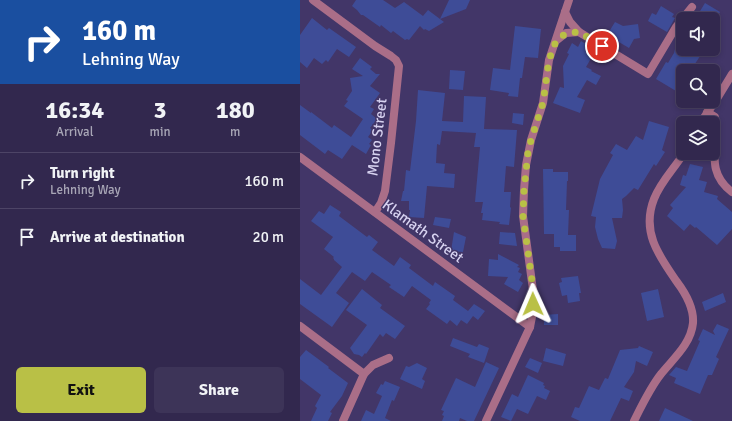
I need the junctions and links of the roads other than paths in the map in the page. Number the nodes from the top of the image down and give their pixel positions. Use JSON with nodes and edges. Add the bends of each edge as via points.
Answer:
{"nodes":[{"id":1,"x":313,"y":0,"type":"edge"},
{"id":2,"x":569,"y":0,"type":"edge"},
{"id":3,"x":692,"y":7,"type":"dead end"},
{"id":4,"x":565,"y":12,"type":"junction"},
{"id":5,"x":579,"y":32,"type":"junction"},
{"id":6,"x":556,"y":41,"type":"junction"},
{"id":7,"x":732,"y":74,"type":"edge"},
{"id":8,"x":707,"y":112,"type":"junction"},
{"id":9,"x":704,"y":116,"type":"edge"},
{"id":10,"x":300,"y":157,"type":"edge"},
{"id":11,"x":680,"y":160,"type":"edge"},
{"id":12,"x":732,"y":192,"type":"edge"},
{"id":13,"x":375,"y":212,"type":"junction"},
{"id":14,"x":300,"y":326,"type":"edge"},
{"id":15,"x":530,"y":327,"type":"junction"},
{"id":16,"x":389,"y":358,"type":"dead end"},
{"id":17,"x":364,"y":374,"type":"junction"},
{"id":18,"x":343,"y":421,"type":"edge"},
{"id":19,"x":486,"y":421,"type":"edge"},
{"id":20,"x":634,"y":421,"type":"edge"}],
"edges":[{"from":1,"to":13,"type":"street","name":"Mono Street","via":[[398,63],[398,87],[385,191]]},
{"from":2,"to":4,"type":"street"},
{"from":3,"to":5,"type":"street","via":[[676,27],[648,74]]},
{"from":4,"to":5,"type":"street"},
{"from":4,"to":6,"type":"street"},
{"from":5,"to":6,"type":"street","via":[[566,33]]},
{"from":6,"to":15,"type":"street","via":[[549,60],[543,103],[528,152],[524,190],[523,216],[533,290]]},
{"from":7,"to":8,"type":"street"},
{"from":8,"to":9,"type":"street"},
{"from":8,"to":12,"type":"street","via":[[715,117],[715,166],[724,185]]},
{"from":10,"to":13,"type":"street","name":"Klamath Street"},
{"from":11,"to":20,"type":"street","via":[[658,191],[650,213],[650,228],[658,253],[687,298],[693,324],[684,346],[661,374]]},
{"from":13,"to":15,"type":"street","name":"Klamath Street"},
{"from":14,"to":17,"type":"street"},
{"from":15,"to":19,"type":"street"},
{"from":16,"to":17,"type":"street","via":[[373,365]]},
{"from":17,"to":18,"type":"street"}]}
